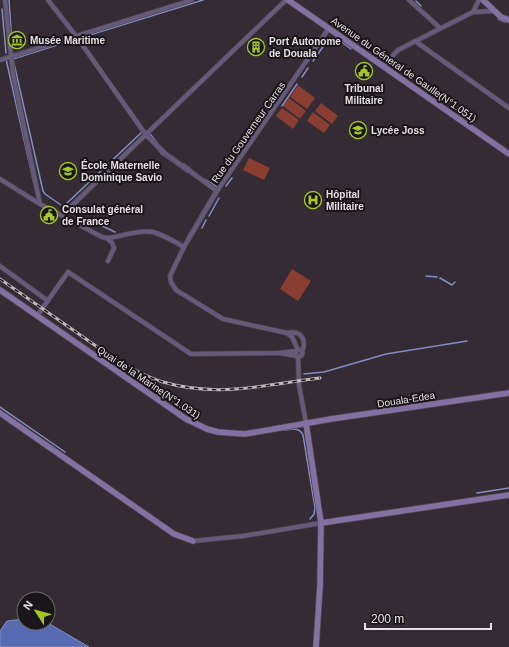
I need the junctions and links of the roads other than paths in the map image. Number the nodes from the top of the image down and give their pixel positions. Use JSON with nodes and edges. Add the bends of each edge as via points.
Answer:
{"nodes":[{"id":1,"x":5,"y":0,"type":"edge"},
{"id":2,"x":48,"y":0,"type":"edge"},
{"id":3,"x":192,"y":0,"type":"edge"},
{"id":4,"x":287,"y":0,"type":"edge"},
{"id":5,"x":409,"y":0,"type":"edge"},
{"id":6,"x":479,"y":0,"type":"edge"},
{"id":7,"x":483,"y":0,"type":"edge"},
{"id":8,"x":494,"y":11,"type":"junction"},
{"id":9,"x":473,"y":12,"type":"junction"},
{"id":10,"x":509,"y":20,"type":"edge"},
{"id":11,"x":329,"y":28,"type":"junction"},
{"id":12,"x":440,"y":28,"type":"junction"},
{"id":13,"x":76,"y":36,"type":"junction"},
{"id":14,"x":415,"y":41,"type":"junction"},
{"id":15,"x":10,"y":57,"type":"junction"},
{"id":16,"x":0,"y":60,"type":"edge"},
{"id":17,"x":383,"y":66,"type":"junction"},
{"id":18,"x":509,"y":108,"type":"edge"},
{"id":19,"x":146,"y":135,"type":"junction"},
{"id":20,"x":509,"y":154,"type":"edge"},
{"id":21,"x":0,"y":179,"type":"edge"},
{"id":22,"x":217,"y":191,"type":"junction"},
{"id":23,"x":40,"y":204,"type":"junction"},
{"id":24,"x":62,"y":215,"type":"junction"},
{"id":25,"x":107,"y":238,"type":"junction"},
{"id":26,"x":184,"y":247,"type":"junction"},
{"id":27,"x":108,"y":261,"type":"dead end"},
{"id":28,"x":0,"y":266,"type":"edge"},
{"id":29,"x":0,"y":290,"type":"edge"},
{"id":30,"x":48,"y":301,"type":"junction"},
{"id":31,"x":37,"y":316,"type":"junction"},
{"id":32,"x":287,"y":333,"type":"junction"},
{"id":33,"x":299,"y":351,"type":"junction"},
{"id":34,"x":279,"y":353,"type":"junction"},
{"id":35,"x":298,"y":356,"type":"junction"},
{"id":36,"x":509,"y":392,"type":"edge"},
{"id":37,"x":0,"y":413,"type":"edge"},
{"id":38,"x":306,"y":423,"type":"junction"},
{"id":39,"x":509,"y":495,"type":"edge"},
{"id":40,"x":321,"y":523,"type":"junction"},
{"id":41,"x":193,"y":542,"type":"joint"},
{"id":42,"x":316,"y":647,"type":"edge"}],
"edges":[{"from":1,"to":15,"type":"street"},
{"from":2,"to":13,"type":"street"},
{"from":3,"to":13,"type":"street"},
{"from":4,"to":11,"type":"main road","name":"Avenue du Géneral de Gaulle(N°1.051)"},
{"from":4,"to":19,"type":"street"},
{"from":5,"to":12,"type":"street"},
{"from":6,"to":9,"type":"street"},
{"from":7,"to":8,"type":"main road"},
{"from":8,"to":9,"type":"street"},
{"from":8,"to":10,"type":"main road","via":[[500,17]]},
{"from":9,"to":12,"type":"street"},
{"from":11,"to":17,"type":"main road","name":"Avenue du Géneral de Gaulle(N°1.051)"},
{"from":11,"to":22,"type":"street","name":"Rue du Gouverneur Carras"},
{"from":12,"to":14,"type":"street"},
{"from":13,"to":15,"type":"street"},
{"from":13,"to":19,"type":"street"},
{"from":14,"to":17,"type":"street","via":[[398,50]]},
{"from":14,"to":18,"type":"street"},
{"from":15,"to":16,"type":"street"},
{"from":15,"to":23,"type":"street"},
{"from":17,"to":20,"type":"main road","name":"Avenue du Géneral de Gaulle(N°1.051)"},
{"from":19,"to":22,"type":"street","via":[[166,154]]},
{"from":19,"to":24,"type":"street"},
{"from":21,"to":23,"type":"street"},
{"from":22,"to":26,"type":"street","name":"Rue du Gouverneur Carras"},
{"from":23,"to":24,"type":"street"},
{"from":24,"to":25,"type":"street"},
{"from":25,"to":26,"type":"street","via":[[152,232]]},
{"from":25,"to":27,"type":"street","via":[[114,248]]},
{"from":26,"to":32,"type":"street","name":"Rue du Gouverneur Carras","via":[[170,276],[176,290],[223,320]]},
{"from":28,"to":30,"type":"street"},
{"from":29,"to":31,"type":"main road","name":"Quai de la Marine(N°1.031)"},
{"from":30,"to":31,"type":"street"},
{"from":30,"to":34,"type":"street","via":[[68,272],[191,354]]},
{"from":31,"to":38,"type":"main road","name":"Quai de la Marine(N°1.031)","via":[[186,419],[207,429],[245,434]]},
{"from":32,"to":33,"type":"street"},
{"from":32,"to":33,"type":"street","name":"Rue du Gouverneur Carras","via":[[295,332],[301,336],[304,343]]},
{"from":33,"to":34,"type":"street"},
{"from":33,"to":35,"type":"street","via":[[301,356]]},
{"from":34,"to":35,"type":"street"},
{"from":35,"to":38,"type":"street","via":[[299,384]]},
{"from":36,"to":38,"type":"main road","name":"Douala-Edea"},
{"from":37,"to":41,"type":"main road","via":[[174,534]]},
{"from":38,"to":40,"type":"main road"},
{"from":39,"to":40,"type":"main road"},
{"from":40,"to":41,"type":"street"},
{"from":40,"to":42,"type":"main road"}]}
